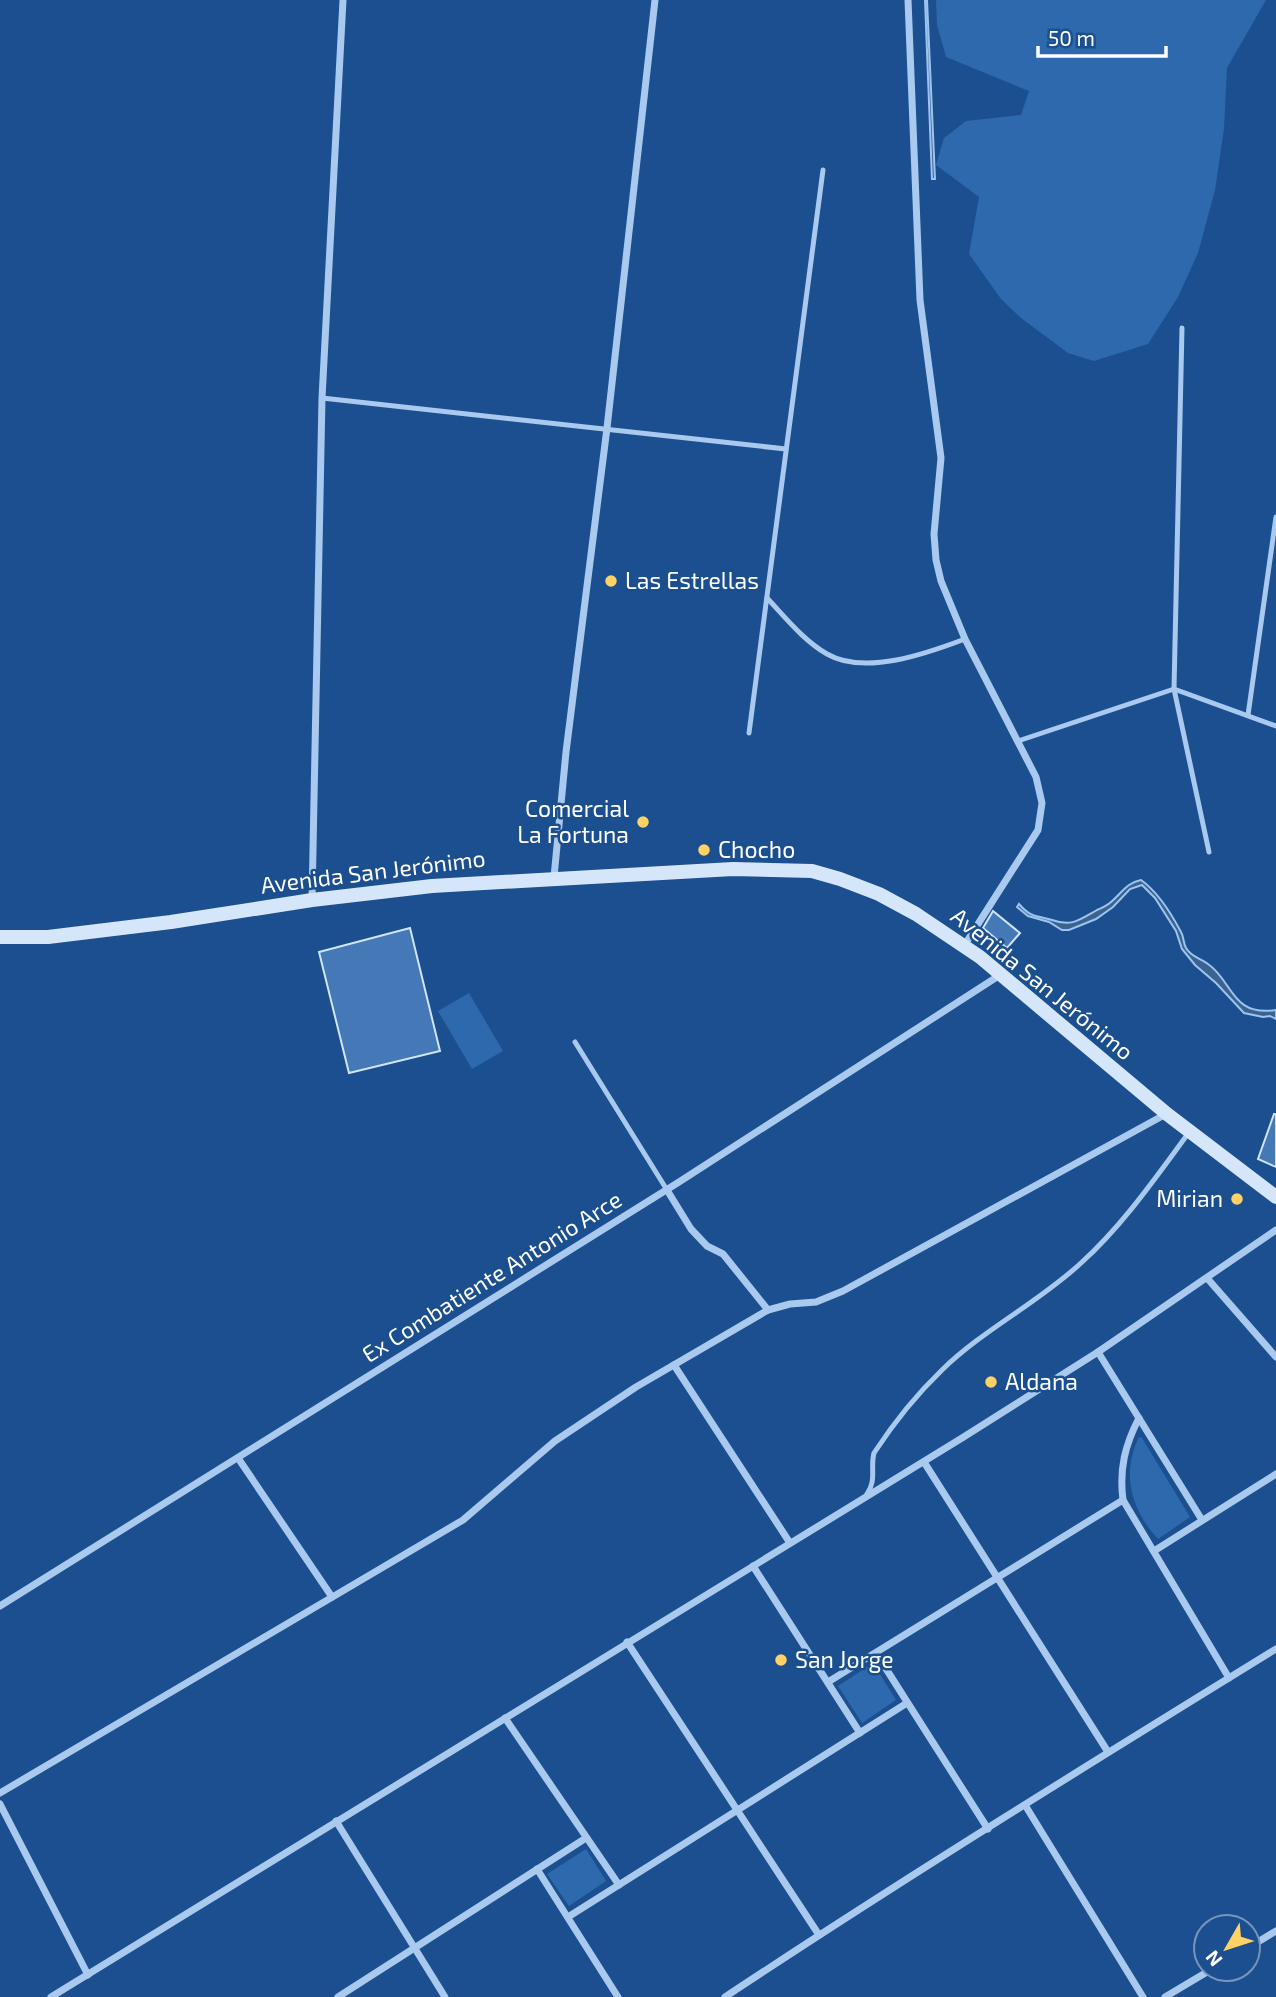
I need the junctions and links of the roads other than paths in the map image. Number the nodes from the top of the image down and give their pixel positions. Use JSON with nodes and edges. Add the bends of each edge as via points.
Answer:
{"nodes":[{"id":1,"x":343,"y":0,"type":"edge"},
{"id":2,"x":655,"y":0,"type":"edge"},
{"id":3,"x":908,"y":0,"type":"edge"},
{"id":4,"x":823,"y":170,"type":"dead end"},
{"id":5,"x":1182,"y":328,"type":"dead end"},
{"id":6,"x":322,"y":398,"type":"junction"},
{"id":7,"x":607,"y":428,"type":"junction"},
{"id":8,"x":786,"y":449,"type":"junction"},
{"id":9,"x":1276,"y":517,"type":"edge"},
{"id":10,"x":767,"y":598,"type":"junction"},
{"id":11,"x":965,"y":639,"type":"junction"},
{"id":12,"x":1174,"y":689,"type":"junction"},
{"id":13,"x":1248,"y":715,"type":"junction"},
{"id":14,"x":1276,"y":726,"type":"edge"},
{"id":15,"x":749,"y":733,"type":"dead end"},
{"id":16,"x":1018,"y":741,"type":"junction"},
{"id":17,"x":1209,"y":852,"type":"dead end"},
{"id":18,"x":554,"y":877,"type":"junction"},
{"id":19,"x":312,"y":900,"type":"junction"},
{"id":20,"x":0,"y":937,"type":"edge"},
{"id":21,"x":964,"y":946,"type":"junction"},
{"id":22,"x":1000,"y":975,"type":"junction"},
{"id":23,"x":575,"y":1042,"type":"dead end"},
{"id":24,"x":1167,"y":1114,"type":"junction"},
{"id":25,"x":1190,"y":1132,"type":"junction"},
{"id":26,"x":667,"y":1190,"type":"junction"},
{"id":27,"x":1276,"y":1197,"type":"edge"},
{"id":28,"x":1276,"y":1230,"type":"edge"},
{"id":29,"x":1207,"y":1278,"type":"junction"},
{"id":30,"x":768,"y":1310,"type":"junction"},
{"id":31,"x":1098,"y":1352,"type":"junction"},
{"id":32,"x":1276,"y":1357,"type":"edge"},
{"id":33,"x":674,"y":1365,"type":"junction"},
{"id":34,"x":1139,"y":1418,"type":"junction"},
{"id":35,"x":238,"y":1458,"type":"junction"},
{"id":36,"x":924,"y":1462,"type":"junction"},
{"id":37,"x":1276,"y":1474,"type":"edge"},
{"id":38,"x":865,"y":1497,"type":"junction"},
{"id":39,"x":1123,"y":1500,"type":"junction"},
{"id":40,"x":1202,"y":1520,"type":"junction"},
{"id":41,"x":790,"y":1543,"type":"junction"},
{"id":42,"x":1154,"y":1551,"type":"junction"},
{"id":43,"x":752,"y":1566,"type":"junction"},
{"id":44,"x":998,"y":1577,"type":"junction"},
{"id":45,"x":332,"y":1597,"type":"junction"},
{"id":46,"x":0,"y":1606,"type":"edge"},
{"id":47,"x":627,"y":1643,"type":"junction"},
{"id":48,"x":1276,"y":1649,"type":"edge"},
{"id":49,"x":876,"y":1653,"type":"junction"},
{"id":50,"x":1229,"y":1678,"type":"junction"},
{"id":51,"x":828,"y":1682,"type":"junction"},
{"id":52,"x":907,"y":1703,"type":"junction"},
{"id":53,"x":505,"y":1718,"type":"junction"},
{"id":54,"x":860,"y":1732,"type":"junction"},
{"id":55,"x":1108,"y":1752,"type":"junction"},
{"id":56,"x":0,"y":1793,"type":"edge"},
{"id":57,"x":0,"y":1804,"type":"edge"},
{"id":58,"x":1025,"y":1805,"type":"junction"},
{"id":59,"x":737,"y":1810,"type":"junction"},
{"id":60,"x":336,"y":1821,"type":"junction"},
{"id":61,"x":988,"y":1829,"type":"junction"},
{"id":62,"x":586,"y":1838,"type":"junction"},
{"id":63,"x":537,"y":1869,"type":"junction"},
{"id":64,"x":619,"y":1885,"type":"junction"},
{"id":65,"x":568,"y":1917,"type":"junction"},
{"id":66,"x":819,"y":1935,"type":"junction"},
{"id":67,"x":415,"y":1948,"type":"junction"},
{"id":68,"x":88,"y":1975,"type":"junction"},
{"id":69,"x":1192,"y":1981,"type":"edge"},
{"id":70,"x":51,"y":1997,"type":"edge"},
{"id":71,"x":338,"y":1997,"type":"edge"},
{"id":72,"x":445,"y":1997,"type":"edge"},
{"id":73,"x":618,"y":1997,"type":"edge"},
{"id":74,"x":725,"y":1997,"type":"edge"},
{"id":75,"x":1143,"y":1997,"type":"edge"},
{"id":76,"x":1165,"y":1997,"type":"edge"}],
"edges":[{"from":1,"to":6,"type":"street"},
{"from":2,"to":7,"type":"street"},
{"from":3,"to":11,"type":"street","via":[[920,300],[941,458],[936,560]]},
{"from":4,"to":8,"type":"lane"},
{"from":5,"to":12,"type":"lane"},
{"from":6,"to":7,"type":"lane"},
{"from":6,"to":19,"type":"street"},
{"from":7,"to":8,"type":"lane"},
{"from":7,"to":18,"type":"street"},
{"from":8,"to":10,"type":"lane"},
{"from":9,"to":13,"type":"lane"},
{"from":10,"to":11,"type":"lane","via":[[804,638],[845,661],[900,660]]},
{"from":10,"to":15,"type":"lane"},
{"from":11,"to":16,"type":"street"},
{"from":12,"to":13,"type":"lane"},
{"from":12,"to":16,"type":"lane"},
{"from":12,"to":17,"type":"lane"},
{"from":13,"to":14,"type":"lane"},
{"from":16,"to":21,"type":"street","via":[[1036,776],[1042,803],[1038,830]]},
{"from":18,"to":19,"type":"street","name":"Avenida San Jerónimo"},
{"from":18,"to":21,"type":"street","name":"Avenida San Jerónimo","via":[[733,869],[812,871],[878,894]]},
{"from":19,"to":20,"type":"street","name":"Avenida San Jerónimo","via":[[48,937]]},
{"from":21,"to":22,"type":"street","name":"Avenida San Jerónimo"},
{"from":22,"to":24,"type":"street","name":"Avenida San Jerónimo"},
{"from":22,"to":26,"type":"street","name":"Ex Combatiente Antonio Arce"},
{"from":23,"to":26,"type":"lane"},
{"from":24,"to":25,"type":"street","name":"Avenida San Jerónimo"},
{"from":24,"to":30,"type":"street","via":[[843,1292]]},
{"from":25,"to":27,"type":"street","name":"Avenida San Jerónimo"},
{"from":25,"to":38,"type":"lane","via":[[1082,1263],[942,1369],[874,1453],[872,1487]]},
{"from":26,"to":30,"type":"street","via":[[691,1229],[728,1260]]},
{"from":26,"to":35,"type":"street","name":"Ex Combatiente Antonio Arce"},
{"from":28,"to":29,"type":"street"},
{"from":29,"to":31,"type":"street"},
{"from":29,"to":32,"type":"street"},
{"from":30,"to":33,"type":"street"},
{"from":31,"to":34,"type":"street"},
{"from":31,"to":36,"type":"street"},
{"from":33,"to":41,"type":"street"},
{"from":33,"to":45,"type":"street","via":[[555,1441],[463,1520]]},
{"from":34,"to":39,"type":"street","via":[[1124,1455]]},
{"from":34,"to":40,"type":"street"},
{"from":35,"to":45,"type":"street"},
{"from":35,"to":46,"type":"street","name":"Ex Combatiente Antonio Arce"},
{"from":36,"to":38,"type":"street"},
{"from":36,"to":44,"type":"street"},
{"from":37,"to":40,"type":"street"},
{"from":38,"to":41,"type":"street"},
{"from":39,"to":42,"type":"street"},
{"from":39,"to":44,"type":"street"},
{"from":40,"to":42,"type":"street"},
{"from":41,"to":43,"type":"street"},
{"from":42,"to":50,"type":"street"},
{"from":43,"to":47,"type":"street"},
{"from":43,"to":51,"type":"street"},
{"from":44,"to":49,"type":"street"},
{"from":44,"to":55,"type":"street"},
{"from":45,"to":56,"type":"street"},
{"from":47,"to":53,"type":"street"},
{"from":47,"to":59,"type":"street"},
{"from":48,"to":50,"type":"street"},
{"from":49,"to":51,"type":"street"},
{"from":49,"to":52,"type":"street"},
{"from":50,"to":55,"type":"street"},
{"from":51,"to":54,"type":"street"},
{"from":52,"to":54,"type":"street"},
{"from":52,"to":61,"type":"street"},
{"from":53,"to":60,"type":"street"},
{"from":53,"to":62,"type":"street"},
{"from":54,"to":59,"type":"street"},
{"from":55,"to":58,"type":"street"},
{"from":57,"to":68,"type":"street"},
{"from":58,"to":61,"type":"street"},
{"from":58,"to":75,"type":"street"},
{"from":59,"to":64,"type":"street"},
{"from":59,"to":66,"type":"street"},
{"from":60,"to":67,"type":"street"},
{"from":60,"to":68,"type":"street"},
{"from":61,"to":66,"type":"street"},
{"from":62,"to":63,"type":"street"},
{"from":62,"to":64,"type":"street"},
{"from":63,"to":65,"type":"street"},
{"from":63,"to":67,"type":"street"},
{"from":64,"to":65,"type":"street"},
{"from":65,"to":73,"type":"street"},
{"from":66,"to":74,"type":"street"},
{"from":67,"to":71,"type":"street"},
{"from":67,"to":72,"type":"street"},
{"from":68,"to":70,"type":"street"},
{"from":69,"to":76,"type":"street"}]}
